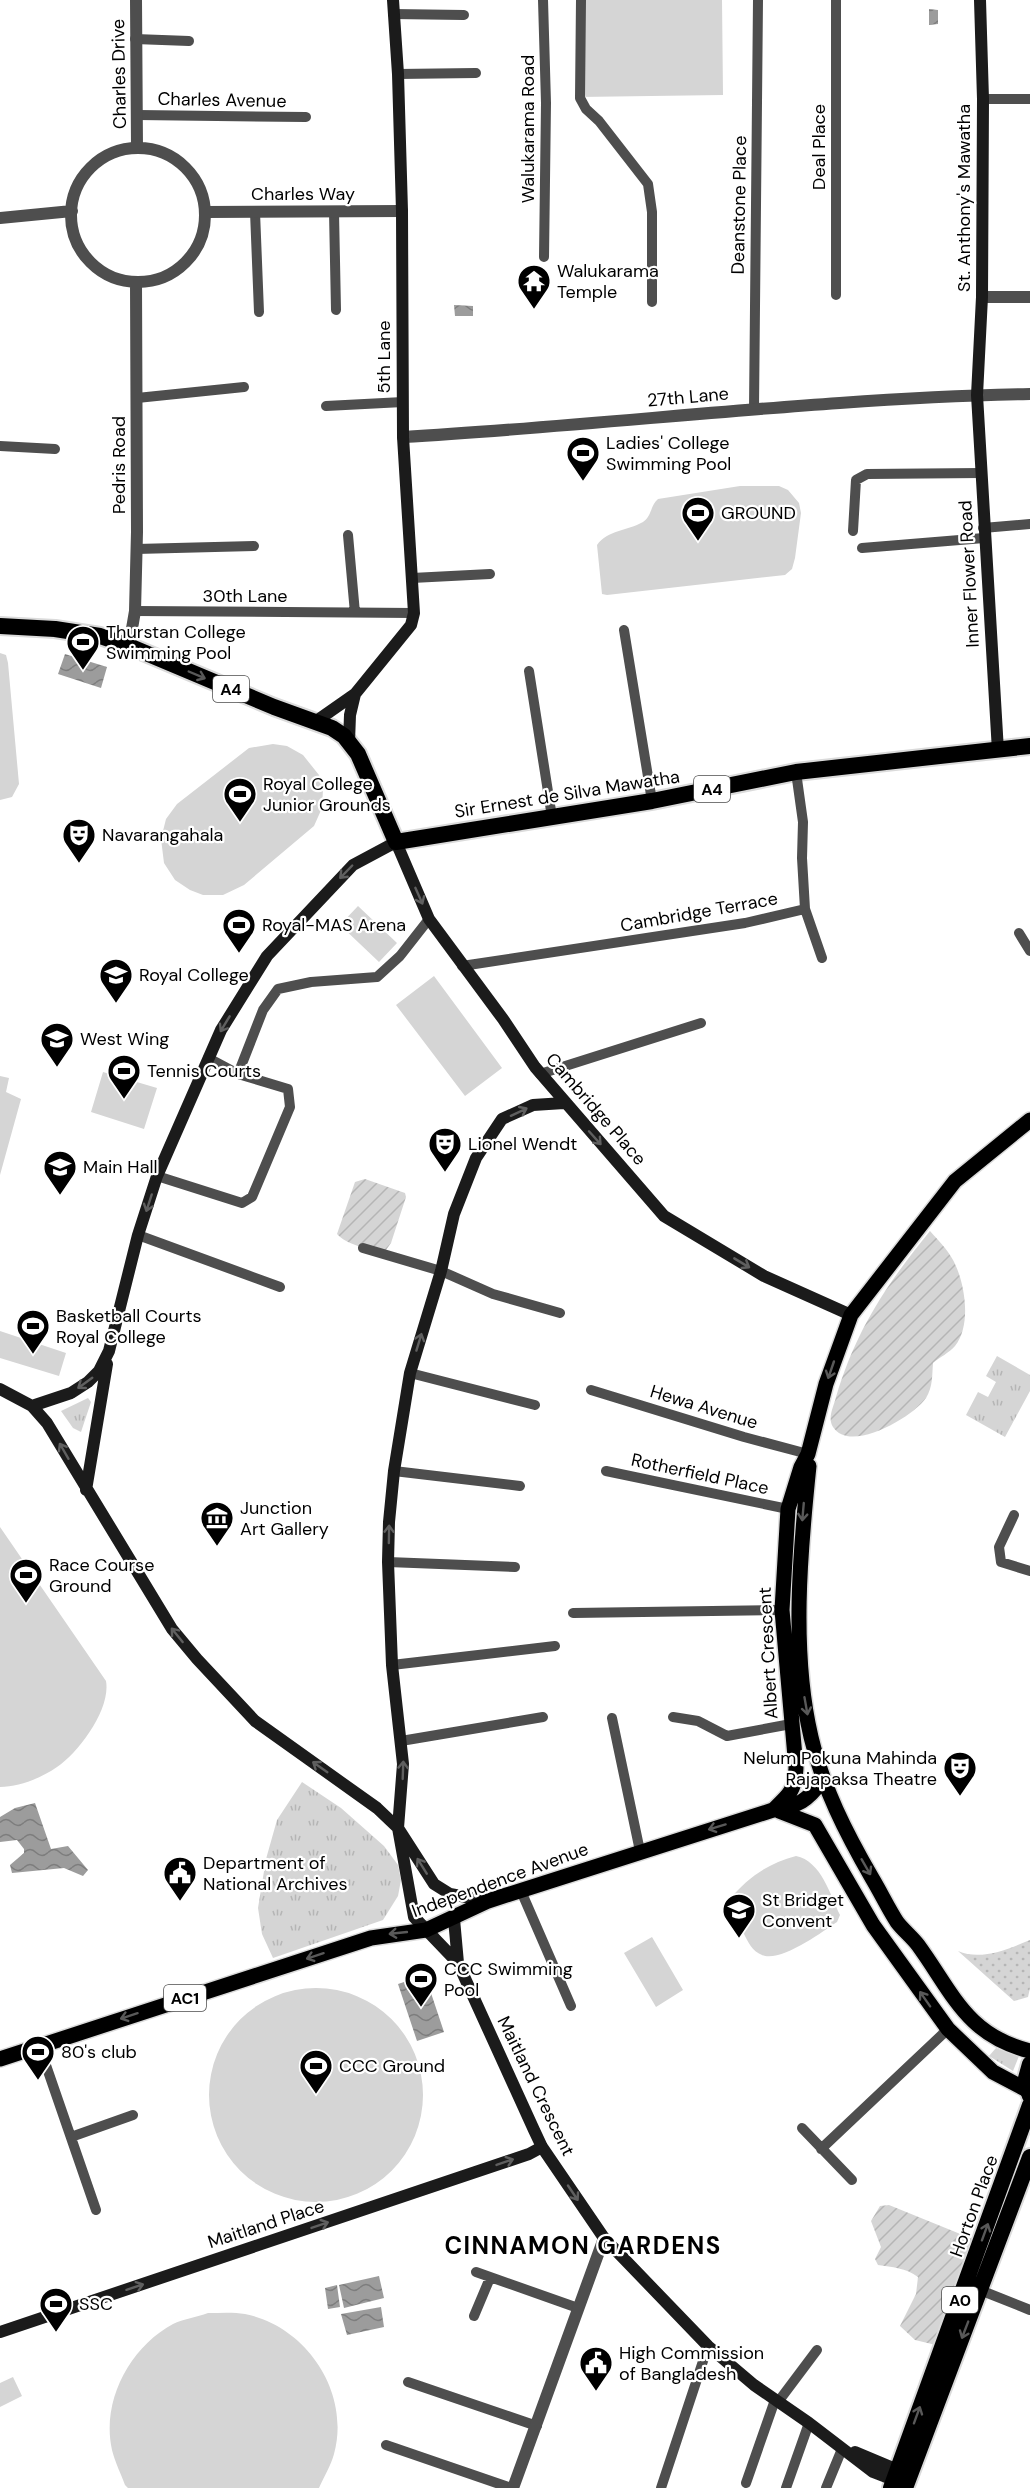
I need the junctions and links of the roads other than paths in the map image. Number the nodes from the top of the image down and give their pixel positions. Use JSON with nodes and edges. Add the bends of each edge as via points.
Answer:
{"nodes":[{"id":1,"x":136,"y":0,"type":"edge"},
{"id":2,"x":393,"y":0,"type":"edge"},
{"id":3,"x":543,"y":0,"type":"edge"},
{"id":4,"x":581,"y":0,"type":"edge"},
{"id":5,"x":758,"y":0,"type":"edge"},
{"id":6,"x":836,"y":0,"type":"edge"},
{"id":7,"x":980,"y":0,"type":"edge"},
{"id":8,"x":393,"y":14,"type":"junction"},
{"id":9,"x":464,"y":15,"type":"dead end"},
{"id":10,"x":135,"y":39,"type":"junction"},
{"id":11,"x":189,"y":41,"type":"dead end"},
{"id":12,"x":476,"y":73,"type":"dead end"},
{"id":13,"x":398,"y":74,"type":"junction"},
{"id":14,"x":983,"y":99,"type":"junction"},
{"id":15,"x":1030,"y":99,"type":"edge"},
{"id":16,"x":138,"y":115,"type":"junction"},
{"id":17,"x":306,"y":117,"type":"dead end"},
{"id":18,"x":137,"y":147,"type":"junction"},
{"id":19,"x":72,"y":211,"type":"junction"},
{"id":20,"x":402,"y":211,"type":"junction"},
{"id":21,"x":205,"y":212,"type":"junction"},
{"id":22,"x":255,"y":212,"type":"junction"},
{"id":23,"x":334,"y":212,"type":"junction"},
{"id":24,"x":0,"y":218,"type":"edge"},
{"id":25,"x":544,"y":257,"type":"dead end"},
{"id":26,"x":136,"y":283,"type":"junction"},
{"id":27,"x":836,"y":295,"type":"dead end"},
{"id":28,"x":982,"y":297,"type":"junction"},
{"id":29,"x":1030,"y":297,"type":"edge"},
{"id":30,"x":652,"y":302,"type":"dead end"},
{"id":31,"x":336,"y":310,"type":"dead end"},
{"id":32,"x":259,"y":312,"type":"dead end"},
{"id":33,"x":244,"y":387,"type":"dead end"},
{"id":34,"x":1030,"y":394,"type":"edge"},
{"id":35,"x":977,"y":395,"type":"junction"},
{"id":36,"x":137,"y":398,"type":"junction"},
{"id":37,"x":403,"y":402,"type":"junction"},
{"id":38,"x":326,"y":405,"type":"dead end"},
{"id":39,"x":754,"y":409,"type":"junction"},
{"id":40,"x":403,"y":437,"type":"junction"},
{"id":41,"x":0,"y":446,"type":"edge"},
{"id":42,"x":55,"y":449,"type":"dead end"},
{"id":43,"x":981,"y":473,"type":"junction"},
{"id":44,"x":1030,"y":524,"type":"edge"},
{"id":45,"x":853,"y":531,"type":"dead end"},
{"id":46,"x":984,"y":533,"type":"junction"},
{"id":47,"x":348,"y":535,"type":"dead end"},
{"id":48,"x":254,"y":546,"type":"dead end"},
{"id":49,"x":862,"y":548,"type":"dead end"},
{"id":50,"x":136,"y":549,"type":"junction"},
{"id":51,"x":490,"y":574,"type":"dead end"},
{"id":52,"x":412,"y":578,"type":"junction"},
{"id":53,"x":135,"y":611,"type":"junction"},
{"id":54,"x":355,"y":613,"type":"junction"},
{"id":55,"x":414,"y":614,"type":"junction"},
{"id":56,"x":0,"y":626,"type":"edge"},
{"id":57,"x":624,"y":630,"type":"dead end"},
{"id":58,"x":129,"y":646,"type":"junction"},
{"id":59,"x":529,"y":671,"type":"dead end"},
{"id":60,"x":355,"y":694,"type":"junction"},
{"id":61,"x":315,"y":722,"type":"junction"},
{"id":62,"x":349,"y":742,"type":"junction"},
{"id":63,"x":1030,"y":746,"type":"edge"},
{"id":64,"x":998,"y":752,"type":"junction"},
{"id":65,"x":796,"y":772,"type":"junction"},
{"id":66,"x":652,"y":801,"type":"junction"},
{"id":67,"x":552,"y":817,"type":"junction"},
{"id":68,"x":396,"y":842,"type":"junction"},
{"id":69,"x":805,"y":909,"type":"junction"},
{"id":70,"x":429,"y":920,"type":"junction"},
{"id":71,"x":1019,"y":933,"type":"dead end"},
{"id":72,"x":1030,"y":951,"type":"edge"},
{"id":73,"x":822,"y":958,"type":"dead end"},
{"id":74,"x":462,"y":966,"type":"junction"},
{"id":75,"x":701,"y":1023,"type":"dead end"},
{"id":76,"x":208,"y":1058,"type":"junction"},
{"id":77,"x":238,"y":1074,"type":"junction"},
{"id":78,"x":540,"y":1074,"type":"junction"},
{"id":79,"x":564,"y":1103,"type":"junction"},
{"id":80,"x":1030,"y":1120,"type":"edge"},
{"id":81,"x":157,"y":1176,"type":"junction"},
{"id":82,"x":138,"y":1236,"type":"junction"},
{"id":83,"x":363,"y":1248,"type":"dead end"},
{"id":84,"x":441,"y":1271,"type":"junction"},
{"id":85,"x":280,"y":1287,"type":"dead end"},
{"id":86,"x":560,"y":1313,"type":"dead end"},
{"id":87,"x":851,"y":1315,"type":"junction"},
{"id":88,"x":109,"y":1351,"type":"junction"},
{"id":89,"x":410,"y":1373,"type":"junction"},
{"id":90,"x":0,"y":1389,"type":"edge"},
{"id":91,"x":591,"y":1390,"type":"dead end"},
{"id":92,"x":535,"y":1405,"type":"dead end"},
{"id":93,"x":32,"y":1406,"type":"junction"},
{"id":94,"x":808,"y":1454,"type":"junction"},
{"id":95,"x":394,"y":1471,"type":"junction"},
{"id":96,"x":606,"y":1471,"type":"dead end"},
{"id":97,"x":520,"y":1486,"type":"dead end"},
{"id":98,"x":86,"y":1490,"type":"junction"},
{"id":99,"x":788,"y":1509,"type":"junction"},
{"id":100,"x":1014,"y":1515,"type":"dead end"},
{"id":101,"x":388,"y":1562,"type":"junction"},
{"id":102,"x":515,"y":1567,"type":"dead end"},
{"id":103,"x":1030,"y":1571,"type":"edge"},
{"id":104,"x":782,"y":1610,"type":"junction"},
{"id":105,"x":573,"y":1613,"type":"dead end"},
{"id":106,"x":784,"y":1635,"type":"junction"},
{"id":107,"x":555,"y":1646,"type":"dead end"},
{"id":108,"x":801,"y":1651,"type":"junction"},
{"id":109,"x":392,"y":1665,"type":"junction"},
{"id":110,"x":543,"y":1717,"type":"dead end"},
{"id":111,"x":673,"y":1717,"type":"dead end"},
{"id":112,"x":612,"y":1718,"type":"dead end"},
{"id":113,"x":791,"y":1724,"type":"junction"},
{"id":114,"x":401,"y":1741,"type":"junction"},
{"id":115,"x":823,"y":1780,"type":"junction"},
{"id":116,"x":773,"y":1810,"type":"junction"},
{"id":117,"x":838,"y":1815,"type":"junction"},
{"id":118,"x":815,"y":1825,"type":"junction"},
{"id":119,"x":399,"y":1828,"type":"junction"},
{"id":120,"x":640,"y":1851,"type":"junction"},
{"id":121,"x":521,"y":1891,"type":"junction"},
{"id":122,"x":488,"y":1901,"type":"junction"},
{"id":123,"x":453,"y":1919,"type":"junction"},
{"id":124,"x":426,"y":1930,"type":"junction"},
{"id":125,"x":459,"y":1963,"type":"junction"},
{"id":126,"x":571,"y":2006,"type":"dead end"},
{"id":127,"x":948,"y":2029,"type":"junction"},
{"id":128,"x":39,"y":2045,"type":"junction"},
{"id":129,"x":1030,"y":2050,"type":"edge"},
{"id":130,"x":0,"y":2059,"type":"edge"},
{"id":131,"x":1030,"y":2064,"type":"edge"},
{"id":132,"x":1029,"y":2097,"type":"edge"},
{"id":133,"x":134,"y":2115,"type":"dead end"},
{"id":134,"x":802,"y":2128,"type":"dead end"},
{"id":135,"x":70,"y":2137,"type":"junction"},
{"id":136,"x":543,"y":2147,"type":"junction"},
{"id":137,"x":821,"y":2149,"type":"junction"},
{"id":138,"x":1030,"y":2157,"type":"edge"},
{"id":139,"x":852,"y":2180,"type":"dead end"},
{"id":140,"x":96,"y":2210,"type":"dead end"},
{"id":141,"x":604,"y":2238,"type":"junction"},
{"id":142,"x":476,"y":2272,"type":"dead end"},
{"id":143,"x":490,"y":2278,"type":"junction"},
{"id":144,"x":980,"y":2290,"type":"junction"},
{"id":145,"x":578,"y":2308,"type":"junction"},
{"id":146,"x":1030,"y":2310,"type":"edge"},
{"id":147,"x":474,"y":2316,"type":"dead end"},
{"id":148,"x":0,"y":2332,"type":"edge"},
{"id":149,"x":708,"y":2346,"type":"junction"},
{"id":150,"x":817,"y":2350,"type":"dead end"},
{"id":151,"x":408,"y":2382,"type":"dead end"},
{"id":152,"x":777,"y":2401,"type":"junction"},
{"id":153,"x":809,"y":2423,"type":"junction"},
{"id":154,"x":537,"y":2426,"type":"junction"},
{"id":155,"x":827,"y":2438,"type":"junction"},
{"id":156,"x":386,"y":2445,"type":"dead end"},
{"id":157,"x":842,"y":2449,"type":"junction"},
{"id":158,"x":900,"y":2481,"type":"edge"},
{"id":159,"x":746,"y":2483,"type":"dead end"},
{"id":160,"x":512,"y":2488,"type":"edge"},
{"id":161,"x":661,"y":2488,"type":"edge"},
{"id":162,"x":786,"y":2488,"type":"edge"},
{"id":163,"x":826,"y":2488,"type":"edge"}],
"edges":[{"from":1,"to":10,"type":"street","name":"Charles Drive"},
{"from":2,"to":8,"type":"main road","name":"5th Lane"},
{"from":3,"to":25,"type":"street","name":"Walukarama Road"},
{"from":4,"to":30,"type":"street","via":[[580,98],[648,184],[652,212]]},
{"from":5,"to":39,"type":"street","name":"Deanstone Place"},
{"from":6,"to":27,"type":"street","name":"Deal Place"},
{"from":7,"to":14,"type":"main road","name":"St. Anthony's Mawatha"},
{"from":8,"to":9,"type":"street"},
{"from":8,"to":13,"type":"main road","name":"5th Lane"},
{"from":10,"to":11,"type":"street"},
{"from":10,"to":16,"type":"street","name":"Charles Drive"},
{"from":12,"to":13,"type":"street"},
{"from":13,"to":20,"type":"main road","name":"5th Lane"},
{"from":14,"to":15,"type":"street"},
{"from":14,"to":28,"type":"main road","name":"St. Anthony's Mawatha"},
{"from":16,"to":17,"type":"street","name":"Charles Avenue"},
{"from":16,"to":18,"type":"street","name":"Charles Drive"},
{"from":18,"to":19,"type":"street","via":[[115,152],[95,163],[81,180]]},
{"from":18,"to":21,"type":"street","via":[[157,150],[176,159],[191,173]]},
{"from":19,"to":24,"type":"street"},
{"from":19,"to":26,"type":"street","via":[[76,242],[86,258],[100,272]]},
{"from":20,"to":23,"type":"street","name":"Charles Way"},
{"from":20,"to":37,"type":"main road","name":"5th Lane"},
{"from":21,"to":22,"type":"street","name":"Charles Way"},
{"from":21,"to":26,"type":"street","via":[[203,234],[193,254],[178,270],[158,280]]},
{"from":22,"to":23,"type":"street","name":"Charles Way"},
{"from":22,"to":32,"type":"street"},
{"from":23,"to":31,"type":"street"},
{"from":26,"to":36,"type":"street","name":"Pedris Road"},
{"from":28,"to":29,"type":"street"},
{"from":28,"to":35,"type":"main road","name":"St. Anthony's Mawatha"},
{"from":33,"to":36,"type":"street"},
{"from":34,"to":35,"type":"street","name":"27th Lane"},
{"from":35,"to":39,"type":"street","name":"27th Lane"},
{"from":35,"to":43,"type":"main road","name":"Inner Flower Road"},
{"from":36,"to":50,"type":"street","name":"Pedris Road"},
{"from":37,"to":38,"type":"street"},
{"from":37,"to":40,"type":"main road","name":"5th Lane"},
{"from":39,"to":40,"type":"street","name":"27th Lane"},
{"from":40,"to":52,"type":"main road","name":"5th Lane"},
{"from":41,"to":42,"type":"street"},
{"from":43,"to":45,"type":"street","via":[[867,474],[856,480]]},
{"from":43,"to":46,"type":"main road","name":"Inner Flower Road"},
{"from":44,"to":46,"type":"street"},
{"from":46,"to":49,"type":"street"},
{"from":46,"to":64,"type":"main road","name":"Inner Flower Road"},
{"from":47,"to":54,"type":"street"},
{"from":48,"to":50,"type":"street"},
{"from":50,"to":53,"type":"street","name":"Pedris Road"},
{"from":51,"to":52,"type":"street"},
{"from":52,"to":55,"type":"main road","name":"5th Lane"},
{"from":53,"to":54,"type":"street","name":"30th Lane"},
{"from":53,"to":58,"type":"street","name":"Pedris Road"},
{"from":54,"to":55,"type":"street","name":"30th Lane"},
{"from":55,"to":60,"type":"main road","via":[[411,625]]},
{"from":56,"to":58,"type":"highway","number":"A4","via":[[55,629],[100,636]]},
{"from":57,"to":66,"type":"street"},
{"from":58,"to":61,"type":"highway","number":"A4","one_way":true},
{"from":59,"to":67,"type":"street"},
{"from":60,"to":61,"type":"main road"},
{"from":60,"to":62,"type":"main road"},
{"from":61,"to":62,"type":"highway","number":"A4","via":[[332,728]]},
{"from":62,"to":68,"type":"highway","number":"A4","via":[[358,754]]},
{"from":63,"to":64,"type":"highway","name":"Sir Ernest de Silva Mawatha","number":"A4"},
{"from":64,"to":65,"type":"highway","name":"Sir Ernest de Silva Mawatha","number":"A4"},
{"from":65,"to":66,"type":"highway","name":"Sir Ernest de Silva Mawatha","number":"A4"},
{"from":65,"to":69,"type":"street","name":"Cambridge Terrace","via":[[803,822]]},
{"from":66,"to":67,"type":"highway","name":"Sir Ernest de Silva Mawatha","number":"A4"},
{"from":67,"to":68,"type":"highway","name":"Sir Ernest de Silva Mawatha","number":"A4"},
{"from":68,"to":70,"type":"main road","name":"Cambridge Place","one_way":true},
{"from":68,"to":76,"type":"main road","one_way":true,"via":[[353,864],[267,956]]},
{"from":69,"to":73,"type":"street"},
{"from":69,"to":74,"type":"street","name":"Cambridge Terrace","via":[[745,923]]},
{"from":70,"to":74,"type":"main road","name":"Cambridge Place"},
{"from":70,"to":77,"type":"street","via":[[378,977],[311,982],[278,989],[263,1010]]},
{"from":71,"to":72,"type":"street"},
{"from":74,"to":78,"type":"main road","name":"Cambridge Place"},
{"from":75,"to":78,"type":"street"},
{"from":76,"to":77,"type":"street"},
{"from":76,"to":81,"type":"main road"},
{"from":77,"to":81,"type":"street","via":[[288,1089],[290,1107],[252,1197],[242,1203]]},
{"from":78,"to":79,"type":"main road","name":"Cambridge Place"},
{"from":84,"to":79,"type":"main road","name":"Maitland Crescent","one_way":true,"via":[[454,1214],[476,1158],[502,1119],[533,1105]]},
{"from":79,"to":87,"type":"main road","name":"Cambridge Place","one_way":true,"via":[[664,1216],[764,1276]]},
{"from":80,"to":87,"type":"main road","name":"Albert Crescent","via":[[955,1181]]},
{"from":81,"to":82,"type":"main road","one_way":true},
{"from":82,"to":85,"type":"street"},
{"from":82,"to":88,"type":"main road"},
{"from":83,"to":84,"type":"street"},
{"from":84,"to":86,"type":"street","via":[[493,1294]]},
{"from":89,"to":84,"type":"main road","name":"Maitland Crescent","one_way":true},
{"from":87,"to":94,"type":"main road","name":"Albert Crescent","one_way":true,"via":[[826,1384]]},
{"from":88,"to":93,"type":"main road","one_way":true,"via":[[88,1382],[71,1393]]},
{"from":88,"to":98,"type":"main road"},
{"from":89,"to":92,"type":"street"},
{"from":89,"to":95,"type":"main road","name":"Maitland Crescent"},
{"from":90,"to":93,"type":"main road"},
{"from":91,"to":94,"type":"street","name":"Hewa Avenue"},
{"from":98,"to":93,"type":"main road","one_way":true,"via":[[47,1423]]},
{"from":94,"to":99,"type":"main road","name":"Albert Crescent"},
{"from":94,"to":108,"type":"main road","name":"Albert Crescent","one_way":true,"via":[[799,1595]]},
{"from":95,"to":97,"type":"street"},
{"from":101,"to":95,"type":"main road","name":"Maitland Crescent","one_way":true},
{"from":96,"to":99,"type":"street","name":"Rotherfield Place"},
{"from":119,"to":98,"type":"main road","one_way":true,"via":[[378,1808],[255,1721],[197,1659],[172,1629]]},
{"from":99,"to":104,"type":"main road","name":"Albert Crescent"},
{"from":100,"to":103,"type":"street","via":[[999,1547],[1001,1562]]},
{"from":101,"to":102,"type":"street"},
{"from":101,"to":109,"type":"main road","name":"Maitland Crescent"},
{"from":104,"to":105,"type":"street"},
{"from":104,"to":106,"type":"main road","name":"Albert Crescent"},
{"from":106,"to":108,"type":"main road"},
{"from":106,"to":113,"type":"main road","name":"Albert Crescent"},
{"from":107,"to":109,"type":"street"},
{"from":108,"to":115,"type":"main road","name":"Albert Crescent","one_way":true,"via":[[805,1704]]},
{"from":109,"to":114,"type":"main road","name":"Maitland Crescent"},
{"from":110,"to":114,"type":"street"},
{"from":111,"to":113,"type":"street","via":[[698,1721],[726,1736]]},
{"from":112,"to":120,"type":"street"},
{"from":113,"to":116,"type":"main road","name":"Albert Crescent","via":[[795,1784],[791,1794]]},
{"from":119,"to":114,"type":"main road","name":"Maitland Crescent","one_way":true},
{"from":115,"to":116,"type":"main road","name":"Independence Avenue","via":[[794,1807]]},
{"from":115,"to":117,"type":"main road","name":"Albert Crescent"},
{"from":116,"to":118,"type":"main road"},
{"from":116,"to":120,"type":"main road","name":"Independence Avenue","number":"AC1","one_way":true},
{"from":117,"to":118,"type":"main road","via":[[824,1815]]},
{"from":117,"to":129,"type":"main road","name":"Albert Crescent","one_way":true,"via":[[898,1923],[917,1944],[959,2008],[998,2041]]},
{"from":127,"to":118,"type":"main road","one_way":true,"via":[[873,1925]]},
{"from":122,"to":119,"type":"main road","one_way":true,"via":[[450,1894],[434,1884]]},
{"from":119,"to":124,"type":"main road","name":"Maitland Crescent","via":[[414,1917]]},
{"from":120,"to":121,"type":"main road","name":"Independence Avenue","number":"AC1"},
{"from":121,"to":122,"type":"main road","name":"Independence Avenue","number":"AC1"},
{"from":121,"to":126,"type":"street"},
{"from":122,"to":123,"type":"main road","name":"Independence Avenue","number":"AC1"},
{"from":123,"to":124,"type":"main road","name":"Independence Avenue","number":"AC1"},
{"from":123,"to":125,"type":"main road","name":"Maitland Crescent"},
{"from":124,"to":125,"type":"main road","name":"Maitland Crescent"},
{"from":124,"to":128,"type":"main road","name":"Independence Avenue","number":"AC1","one_way":true,"via":[[370,1938]]},
{"from":125,"to":136,"type":"main road","name":"Maitland Crescent"},
{"from":127,"to":132,"type":"main road","via":[[993,2072]]},
{"from":127,"to":137,"type":"street"},
{"from":128,"to":130,"type":"main road","name":"Independence Avenue","number":"AC1"},
{"from":128,"to":135,"type":"street"},
{"from":131,"to":132,"type":"highway","number":"A0","via":[[1026,2073]]},
{"from":158,"to":132,"type":"highway","name":"Horton Place","number":"A0","one_way":true},
{"from":133,"to":135,"type":"street"},
{"from":134,"to":137,"type":"street"},
{"from":135,"to":140,"type":"street"},
{"from":136,"to":141,"type":"main road","name":"Maitland Crescent","one_way":true},
{"from":148,"to":136,"type":"main road","name":"Maitland Place","one_way":true},
{"from":137,"to":139,"type":"street"},
{"from":138,"to":144,"type":"highway","name":"Horton Place","number":"A0"},
{"from":141,"to":145,"type":"street"},
{"from":141,"to":149,"type":"main road","name":"Maitland Crescent"},
{"from":142,"to":143,"type":"street"},
{"from":143,"to":145,"type":"street"},
{"from":143,"to":147,"type":"street"},
{"from":144,"to":146,"type":"street"},
{"from":144,"to":158,"type":"highway","name":"Horton Place","number":"A0","one_way":true},
{"from":145,"to":154,"type":"street"},
{"from":149,"to":152,"type":"main road","name":"Maitland Crescent"},
{"from":149,"to":161,"type":"street"},
{"from":150,"to":152,"type":"street"},
{"from":151,"to":154,"type":"street"},
{"from":152,"to":153,"type":"main road","name":"Maitland Crescent"},
{"from":152,"to":159,"type":"street"},
{"from":153,"to":155,"type":"main road","name":"Maitland Crescent"},
{"from":153,"to":162,"type":"street"},
{"from":154,"to":160,"type":"street"},
{"from":155,"to":157,"type":"main road","name":"Maitland Crescent"},
{"from":155,"to":158,"type":"main road","name":"Maitland Crescent"},
{"from":156,"to":160,"type":"street"},
{"from":157,"to":158,"type":"main road","name":"Maitland Crescent","via":[[873,2472]]},
{"from":157,"to":163,"type":"street"}]}
